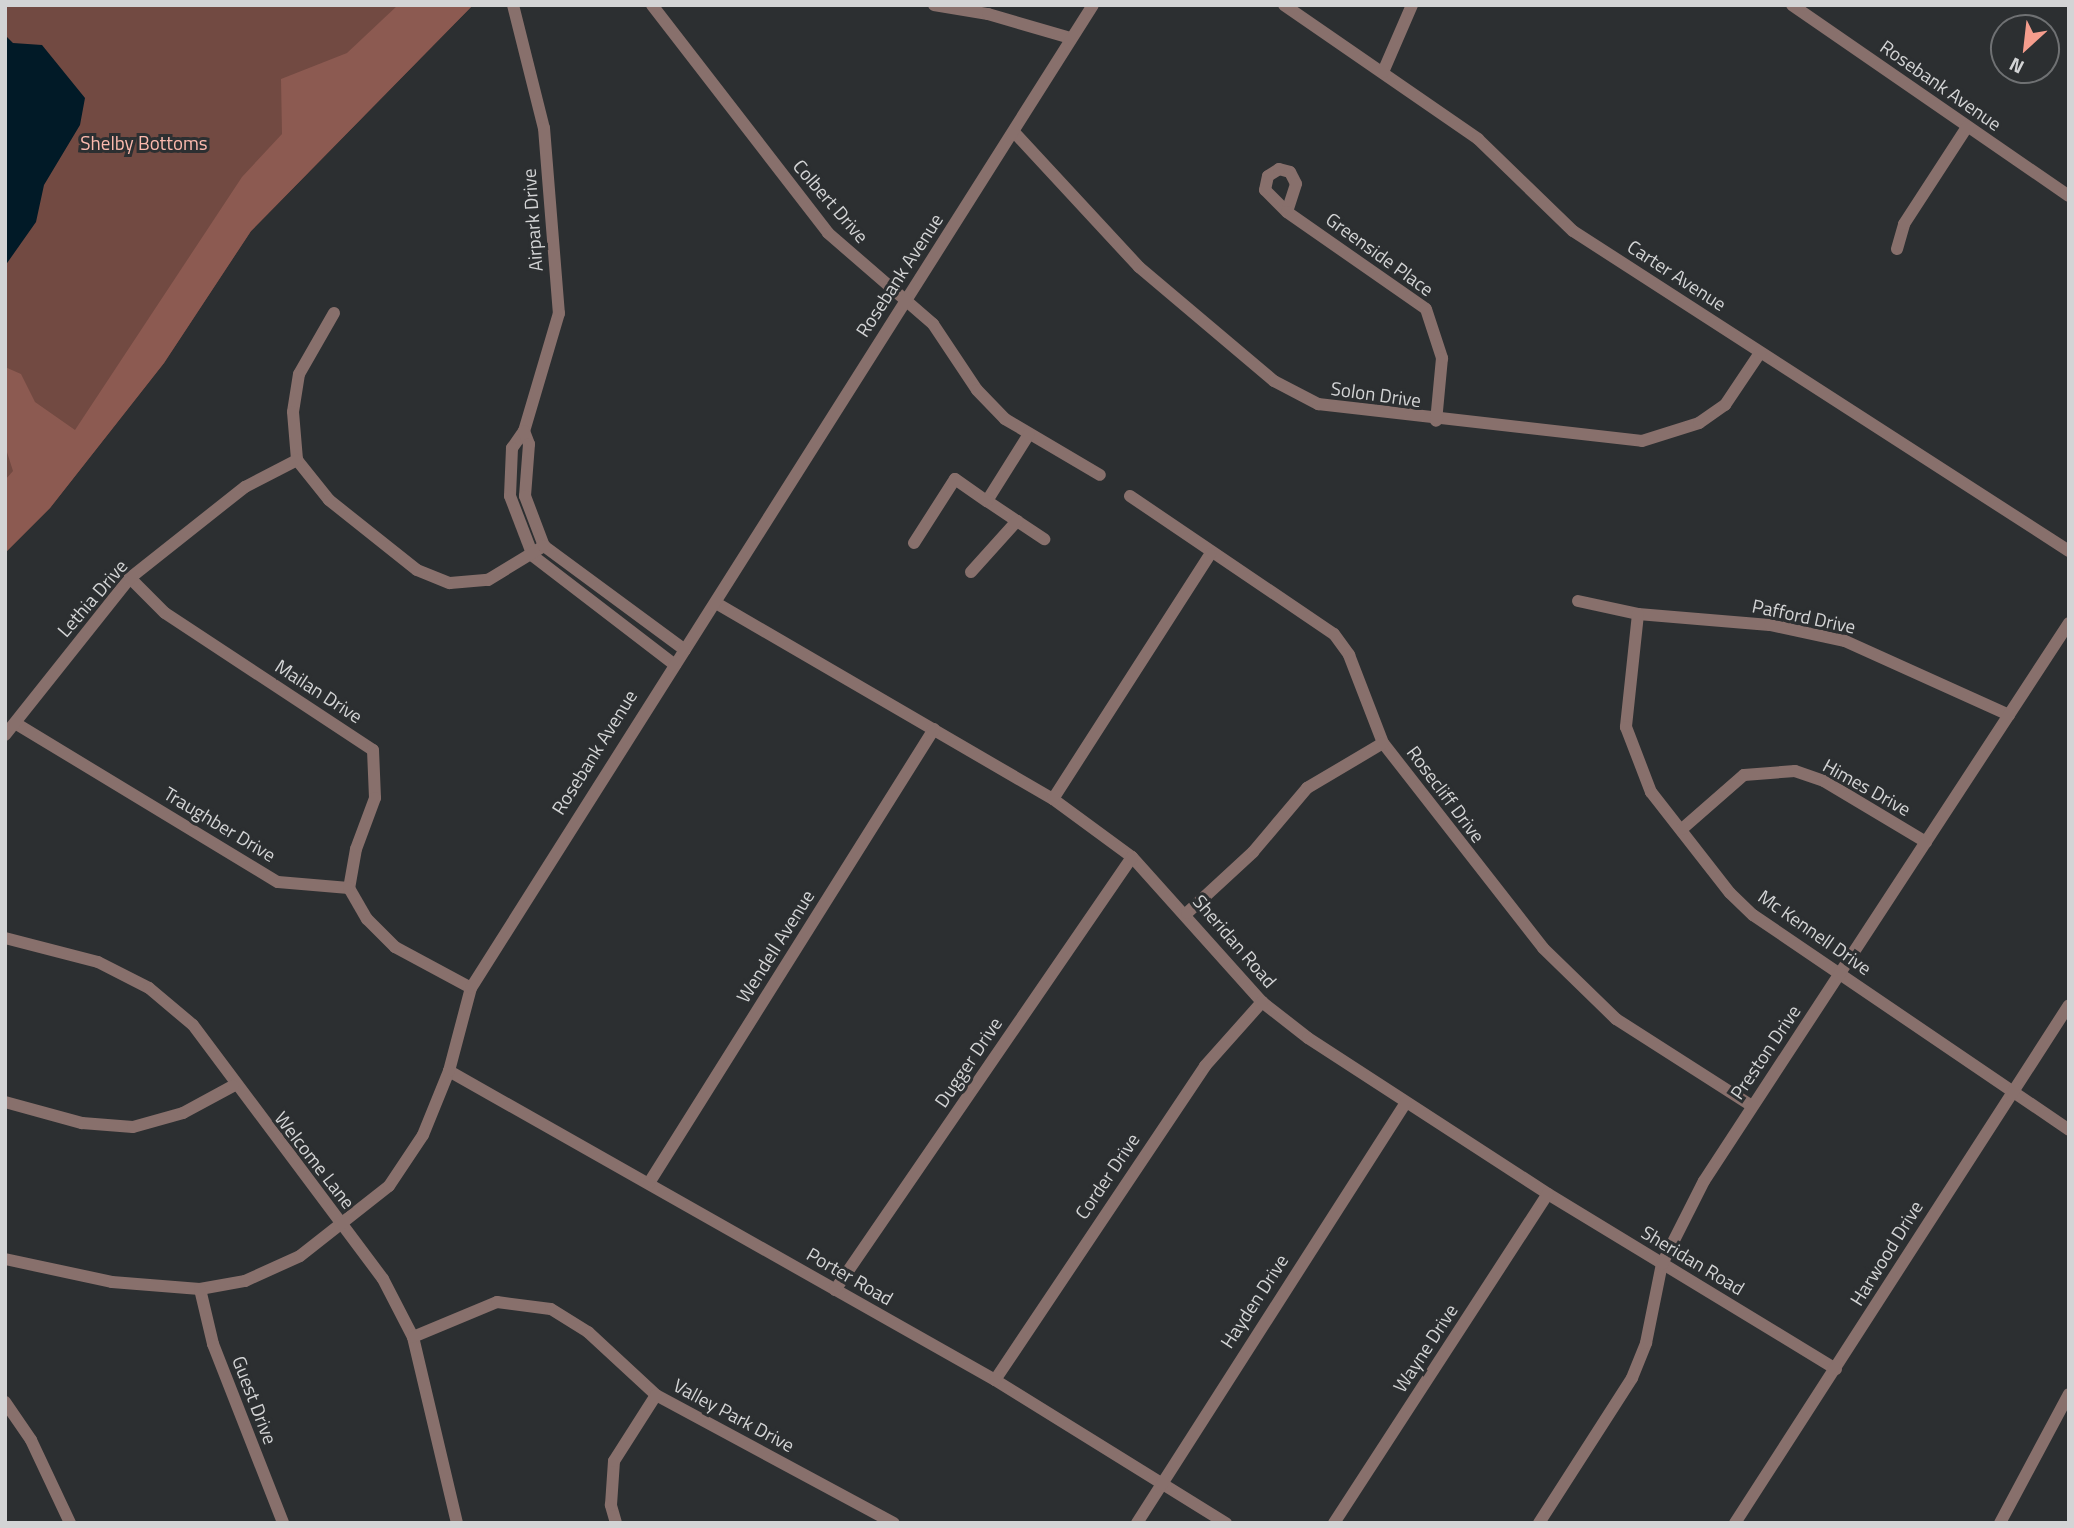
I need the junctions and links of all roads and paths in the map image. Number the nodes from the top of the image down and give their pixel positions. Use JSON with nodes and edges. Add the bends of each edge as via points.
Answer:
{"nodes":[{"id":1,"x":513,"y":5,"type":"edge"},
{"id":2,"x":652,"y":5,"type":"edge"},
{"id":3,"x":934,"y":5,"type":"edge"},
{"id":4,"x":1093,"y":5,"type":"edge"},
{"id":5,"x":1284,"y":5,"type":"edge"},
{"id":6,"x":1412,"y":5,"type":"edge"},
{"id":7,"x":1792,"y":5,"type":"edge"},
{"id":8,"x":1070,"y":38,"type":"junction"},
{"id":9,"x":1384,"y":72,"type":"junction"},
{"id":10,"x":1967,"y":127,"type":"junction"},
{"id":11,"x":1014,"y":132,"type":"junction"},
{"id":12,"x":2069,"y":196,"type":"edge"},
{"id":13,"x":1287,"y":212,"type":"dead end"},
{"id":14,"x":1897,"y":249,"type":"dead end"},
{"id":15,"x":905,"y":300,"type":"junction"},
{"id":16,"x":334,"y":313,"type":"dead end"},
{"id":17,"x":1760,"y":353,"type":"junction"},
{"id":18,"x":1436,"y":421,"type":"junction"},
{"id":19,"x":524,"y":431,"type":"junction"},
{"id":20,"x":1029,"y":434,"type":"junction"},
{"id":21,"x":297,"y":460,"type":"junction"},
{"id":22,"x":1100,"y":475,"type":"dead end"},
{"id":23,"x":1130,"y":496,"type":"dead end"},
{"id":24,"x":987,"y":501,"type":"junction"},
{"id":25,"x":1017,"y":521,"type":"junction"},
{"id":26,"x":1044,"y":539,"type":"dead end"},
{"id":27,"x":914,"y":542,"type":"dead end"},
{"id":28,"x":544,"y":546,"type":"junction"},
{"id":29,"x":2069,"y":551,"type":"edge"},
{"id":30,"x":1210,"y":554,"type":"junction"},
{"id":31,"x":533,"y":556,"type":"junction"},
{"id":32,"x":971,"y":572,"type":"dead end"},
{"id":33,"x":130,"y":578,"type":"junction"},
{"id":34,"x":1578,"y":601,"type":"dead end"},
{"id":35,"x":716,"y":603,"type":"junction"},
{"id":36,"x":1638,"y":614,"type":"junction"},
{"id":37,"x":2069,"y":624,"type":"edge"},
{"id":38,"x":685,"y":650,"type":"junction"},
{"id":39,"x":675,"y":665,"type":"junction"},
{"id":40,"x":2009,"y":715,"type":"junction"},
{"id":41,"x":15,"y":723,"type":"junction"},
{"id":42,"x":934,"y":729,"type":"junction"},
{"id":43,"x":5,"y":735,"type":"edge"},
{"id":44,"x":1383,"y":743,"type":"junction"},
{"id":45,"x":1054,"y":799,"type":"junction"},
{"id":46,"x":1682,"y":829,"type":"junction"},
{"id":47,"x":1926,"y":842,"type":"junction"},
{"id":48,"x":1132,"y":857,"type":"junction"},
{"id":49,"x":349,"y":888,"type":"junction"},
{"id":50,"x":1187,"y":913,"type":"junction"},
{"id":51,"x":5,"y":938,"type":"edge"},
{"id":52,"x":1841,"y":973,"type":"junction"},
{"id":53,"x":471,"y":988,"type":"junction"},
{"id":54,"x":1262,"y":1002,"type":"junction"},
{"id":55,"x":2069,"y":1004,"type":"edge"},
{"id":56,"x":449,"y":1071,"type":"junction"},
{"id":57,"x":233,"y":1086,"type":"junction"},
{"id":58,"x":2011,"y":1092,"type":"junction"},
{"id":59,"x":5,"y":1102,"type":"edge"},
{"id":60,"x":1406,"y":1103,"type":"junction"},
{"id":61,"x":1752,"y":1106,"type":"junction"},
{"id":62,"x":2069,"y":1130,"type":"edge"},
{"id":63,"x":649,"y":1183,"type":"junction"},
{"id":64,"x":1548,"y":1194,"type":"junction"},
{"id":65,"x":342,"y":1226,"type":"junction"},
{"id":66,"x":5,"y":1259,"type":"edge"},
{"id":67,"x":1662,"y":1264,"type":"junction"},
{"id":68,"x":200,"y":1289,"type":"junction"},
{"id":69,"x":835,"y":1290,"type":"junction"},
{"id":70,"x":413,"y":1337,"type":"junction"},
{"id":71,"x":1836,"y":1369,"type":"junction"},
{"id":72,"x":995,"y":1380,"type":"junction"},
{"id":73,"x":2069,"y":1394,"type":"edge"},
{"id":74,"x":656,"y":1395,"type":"junction"},
{"id":75,"x":5,"y":1402,"type":"edge"},
{"id":76,"x":1160,"y":1480,"type":"junction"},
{"id":77,"x":70,"y":1523,"type":"edge"},
{"id":78,"x":283,"y":1523,"type":"edge"},
{"id":79,"x":457,"y":1523,"type":"edge"},
{"id":80,"x":616,"y":1523,"type":"edge"},
{"id":81,"x":894,"y":1523,"type":"edge"},
{"id":82,"x":1137,"y":1523,"type":"edge"},
{"id":83,"x":1226,"y":1523,"type":"edge"},
{"id":84,"x":1334,"y":1523,"type":"edge"},
{"id":85,"x":1539,"y":1523,"type":"edge"},
{"id":86,"x":1735,"y":1523,"type":"edge"},
{"id":87,"x":2000,"y":1523,"type":"edge"}],
"edges":[{"from":1,"to":19,"type":"street","name":"Airpark Drive","via":[[544,128],[559,313]]},
{"from":2,"to":15,"type":"street","name":"Colbert Drive","via":[[828,233]]},
{"from":3,"to":8,"type":"street","via":[[988,14]]},
{"from":4,"to":8,"type":"street","name":"Rosebank Avenue"},
{"from":5,"to":9,"type":"street","name":"Carter Avenue"},
{"from":6,"to":9,"type":"street"},
{"from":7,"to":10,"type":"street","name":"Rosebank Avenue"},
{"from":8,"to":11,"type":"street","name":"Rosebank Avenue"},
{"from":9,"to":17,"type":"street","name":"Carter Avenue","via":[[1478,139],[1573,231]]},
{"from":10,"to":12,"type":"street","name":"Rosebank Avenue"},
{"from":10,"to":14,"type":"street","via":[[1904,224]]},
{"from":11,"to":15,"type":"street","name":"Rosebank Avenue"},
{"from":11,"to":18,"type":"street","name":"Solon Drive","via":[[1139,267],[1289,391],[1347,412]]},
{"from":13,"to":18,"type":"street","name":"Greenside Place","via":[[1426,309],[1441,349]]},
{"from":15,"to":20,"type":"street","name":"Colbert Drive","via":[[933,324],[977,390]]},
{"from":15,"to":35,"type":"street","name":"Rosebank Avenue"},
{"from":16,"to":21,"type":"street","via":[[299,374],[293,412]]},
{"from":17,"to":18,"type":"street","name":"Solon Drive","via":[[1725,405],[1671,435],[1642,441]]},
{"from":17,"to":29,"type":"street","name":"Carter Avenue"},
{"from":19,"to":28,"type":"street","name":"Airpark Drive","via":[[529,444],[525,496]]},
{"from":19,"to":31,"type":"street","name":"Airpark Drive","via":[[512,448],[510,496]]},
{"from":20,"to":22,"type":"street","name":"Colbert Drive"},
{"from":20,"to":24,"type":"street"},
{"from":21,"to":31,"type":"street","via":[[329,500],[417,570],[450,583],[488,580]]},
{"from":21,"to":33,"type":"street","name":"Lethia Drive","via":[[245,487]]},
{"from":23,"to":30,"type":"street","name":"Rosecliff Drive"},
{"from":24,"to":25,"type":"street"},
{"from":24,"to":27,"type":"street","via":[[955,480]]},
{"from":25,"to":26,"type":"street"},
{"from":25,"to":32,"type":"street"},
{"from":28,"to":31,"type":"street"},
{"from":28,"to":38,"type":"street"},
{"from":30,"to":44,"type":"street","name":"Rosecliff Drive","via":[[1334,634],[1349,655]]},
{"from":30,"to":45,"type":"street"},
{"from":31,"to":39,"type":"street"},
{"from":33,"to":41,"type":"street","name":"Lethia Drive"},
{"from":33,"to":49,"type":"street","name":"Mailan Drive","via":[[165,613],[373,750],[375,798],[356,849]]},
{"from":34,"to":36,"type":"street","name":"Pafford Drive"},
{"from":35,"to":38,"type":"street","name":"Rosebank Avenue"},
{"from":35,"to":42,"type":"street","name":"Sheridan Road"},
{"from":36,"to":40,"type":"street","name":"Pafford Drive","via":[[1770,625],[1845,641]]},
{"from":36,"to":46,"type":"street","name":"Mc Kennell Drive","via":[[1626,727],[1651,792]]},
{"from":37,"to":40,"type":"street","name":"Preston Drive"},
{"from":38,"to":39,"type":"street","name":"Rosebank Avenue"},
{"from":39,"to":53,"type":"street","name":"Rosebank Avenue"},
{"from":40,"to":47,"type":"street","name":"Preston Drive"},
{"from":41,"to":43,"type":"street","name":"Lethia Drive"},
{"from":41,"to":49,"type":"street","name":"Traughber Drive","via":[[278,881]]},
{"from":42,"to":45,"type":"street","name":"Sheridan Road"},
{"from":42,"to":63,"type":"street","name":"Wendell Avenue"},
{"from":44,"to":50,"type":"street","via":[[1307,788],[1253,852]]},
{"from":44,"to":61,"type":"street","name":"Rosecliff Drive","via":[[1475,866],[1584,991],[1616,1019]]},
{"from":45,"to":48,"type":"street","name":"Sheridan Road"},
{"from":46,"to":47,"type":"street","name":"Himes Drive","via":[[1744,775],[1795,771],[1824,782]]},
{"from":46,"to":52,"type":"street","name":"Mc Kennell Drive","via":[[1753,915]]},
{"from":47,"to":52,"type":"street","name":"Preston Drive"},
{"from":48,"to":50,"type":"street","name":"Sheridan Road"},
{"from":48,"to":69,"type":"street","name":"Dugger Drive"},
{"from":49,"to":53,"type":"street","via":[[367,919],[395,947]]},
{"from":50,"to":54,"type":"street","name":"Sheridan Road"},
{"from":51,"to":57,"type":"street","name":"Welcome Lane","via":[[98,962],[149,988],[193,1026]]},
{"from":52,"to":58,"type":"street","name":"Mc Kennell Drive"},
{"from":52,"to":61,"type":"street","name":"Preston Drive"},
{"from":53,"to":56,"type":"street","name":"Rosebank Avenue"},
{"from":54,"to":60,"type":"street","name":"Sheridan Road"},
{"from":54,"to":72,"type":"street","name":"Corder Drive","via":[[1205,1066]]},
{"from":55,"to":58,"type":"street","name":"Harwood Drive"},
{"from":56,"to":63,"type":"street","name":"Porter Road"},
{"from":56,"to":65,"type":"street","name":"Rosebank Avenue","via":[[423,1135],[389,1186]]},
{"from":57,"to":59,"type":"street","via":[[183,1114],[133,1127],[90,1125]]},
{"from":57,"to":65,"type":"street","name":"Welcome Lane"},
{"from":58,"to":62,"type":"street","name":"Mc Kennell Drive"},
{"from":58,"to":71,"type":"street","name":"Harwood Drive"},
{"from":60,"to":64,"type":"street","name":"Sheridan Road"},
{"from":60,"to":76,"type":"street","name":"Hayden Drive"},
{"from":61,"to":67,"type":"street","name":"Preston Drive","via":[[1691,1204]]},
{"from":63,"to":69,"type":"street","name":"Porter Road"},
{"from":64,"to":67,"type":"street","name":"Sheridan Road"},
{"from":64,"to":84,"type":"street","name":"Wayne Drive"},
{"from":65,"to":68,"type":"street","name":"Rosebank Avenue","via":[[274,1269]]},
{"from":65,"to":70,"type":"street","name":"Welcome Lane","via":[[383,1279]]},
{"from":66,"to":68,"type":"street","name":"Rosebank Avenue","via":[[111,1282]]},
{"from":67,"to":71,"type":"street","name":"Sheridan Road"},
{"from":67,"to":85,"type":"street","name":"Preston Drive","via":[[1646,1343],[1632,1378]]},
{"from":68,"to":78,"type":"street","name":"Guest Drive","via":[[213,1344]]},
{"from":69,"to":72,"type":"street","name":"Porter Road"},
{"from":70,"to":74,"type":"street","name":"Valley Park Drive","via":[[497,1302],[551,1309],[588,1332]]},
{"from":70,"to":79,"type":"street","name":"Welcome Lane"},
{"from":71,"to":86,"type":"street","name":"Harwood Drive"},
{"from":72,"to":76,"type":"street","name":"Porter Road"},
{"from":73,"to":87,"type":"street"},
{"from":74,"to":80,"type":"street","via":[[614,1461],[611,1505]]},
{"from":74,"to":81,"type":"street","name":"Valley Park Drive"},
{"from":75,"to":77,"type":"street","via":[[31,1440]]},
{"from":76,"to":82,"type":"street","name":"Hayden Drive"},
{"from":76,"to":83,"type":"street","name":"Porter Road"}]}
